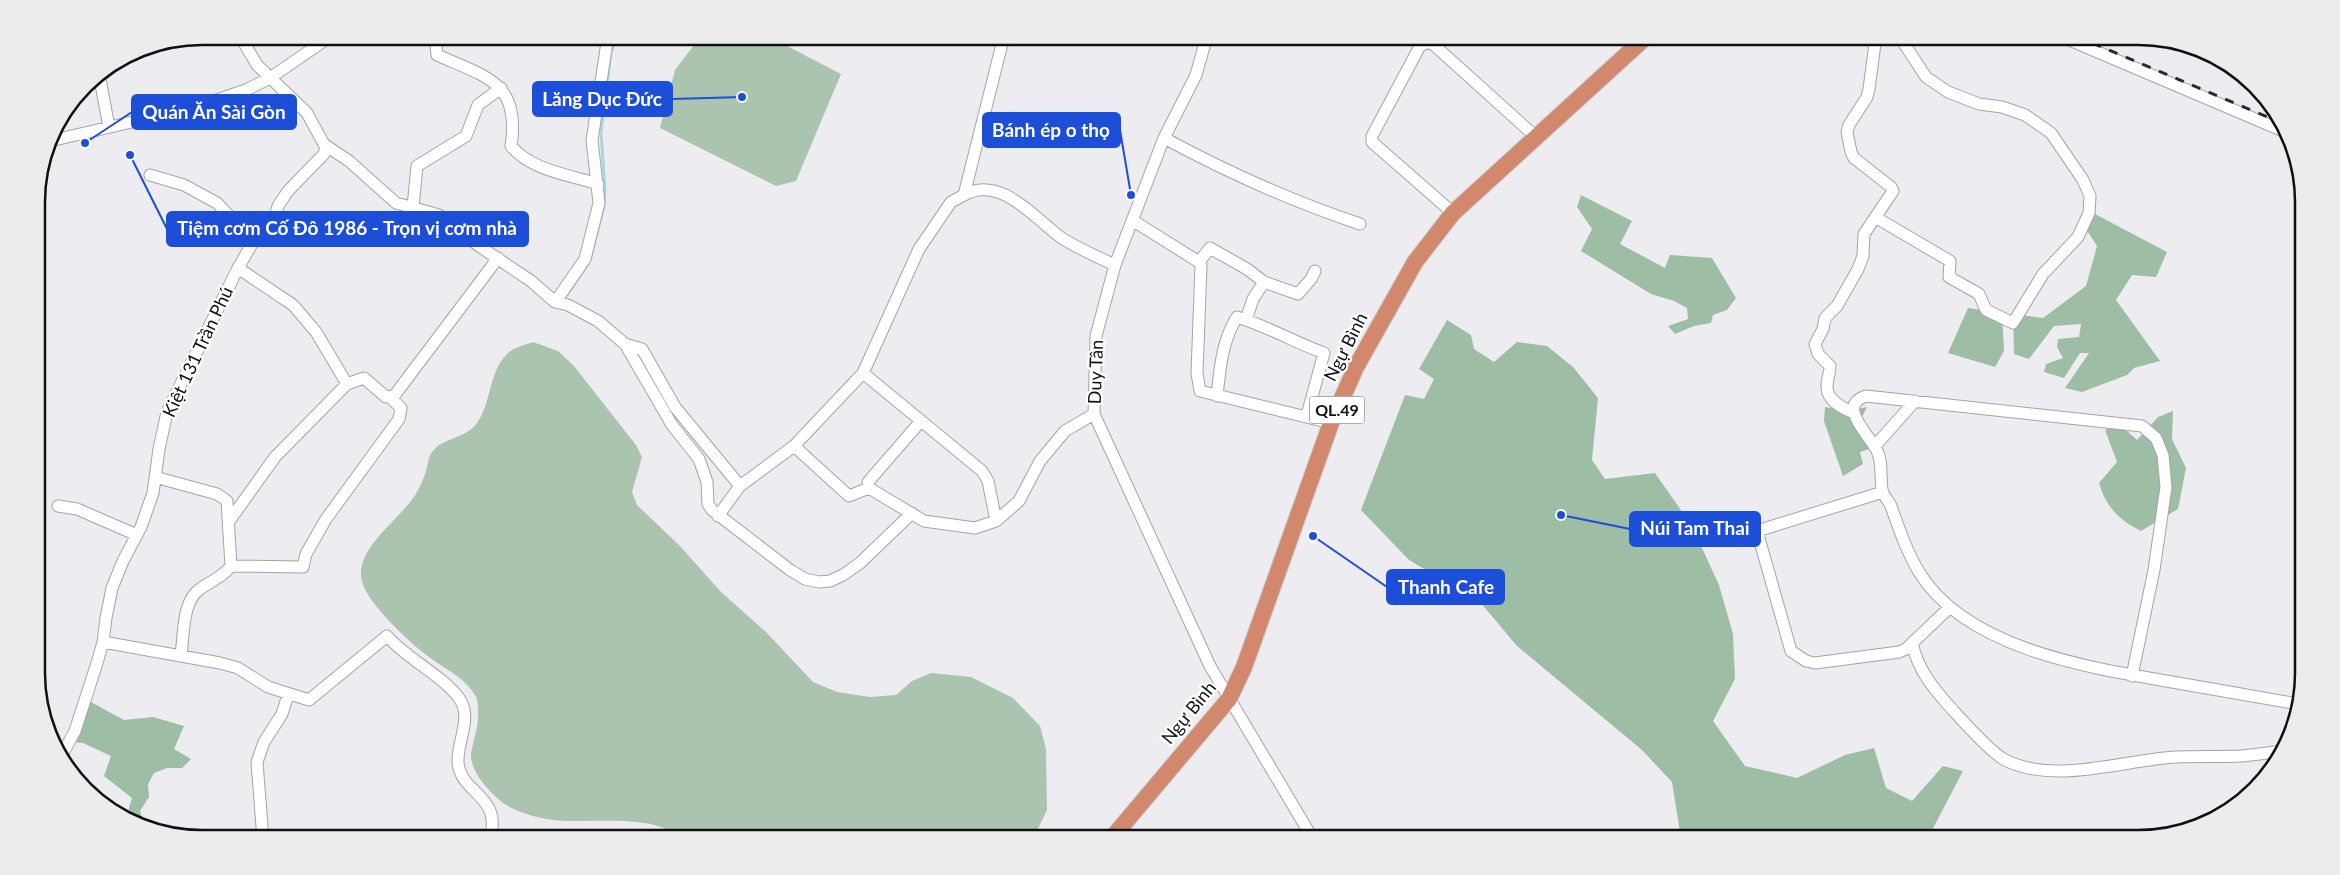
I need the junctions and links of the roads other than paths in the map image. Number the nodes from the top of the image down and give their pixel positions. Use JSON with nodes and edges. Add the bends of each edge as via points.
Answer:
{"nodes":[{"id":1,"x":245,"y":45,"type":"edge"},
{"id":2,"x":319,"y":45,"type":"edge"},
{"id":3,"x":436,"y":45,"type":"edge"},
{"id":4,"x":607,"y":45,"type":"edge"},
{"id":5,"x":1002,"y":45,"type":"edge"},
{"id":6,"x":1204,"y":45,"type":"edge"},
{"id":7,"x":1422,"y":45,"type":"edge"},
{"id":8,"x":1434,"y":45,"type":"edge"},
{"id":9,"x":1637,"y":45,"type":"edge"},
{"id":10,"x":1875,"y":45,"type":"edge"},
{"id":11,"x":1905,"y":45,"type":"edge"},
{"id":12,"x":2081,"y":45,"type":"edge"},
{"id":13,"x":270,"y":78,"type":"junction"},
{"id":14,"x":99,"y":84,"type":"edge"},
{"id":15,"x":501,"y":88,"type":"junction"},
{"id":16,"x":109,"y":127,"type":"junction"},
{"id":17,"x":2276,"y":128,"type":"edge"},
{"id":18,"x":1536,"y":136,"type":"junction"},
{"id":19,"x":1164,"y":138,"type":"junction"},
{"id":20,"x":58,"y":139,"type":"edge"},
{"id":21,"x":325,"y":145,"type":"junction"},
{"id":22,"x":150,"y":175,"type":"dead end"},
{"id":23,"x":598,"y":184,"type":"junction"},
{"id":24,"x":964,"y":195,"type":"junction"},
{"id":25,"x":413,"y":207,"type":"junction"},
{"id":26,"x":1452,"y":213,"type":"junction"},
{"id":27,"x":1875,"y":217,"type":"junction"},
{"id":28,"x":1132,"y":220,"type":"junction"},
{"id":29,"x":1360,"y":224,"type":"dead end"},
{"id":30,"x":254,"y":242,"type":"junction"},
{"id":31,"x":498,"y":258,"type":"junction"},
{"id":32,"x":1199,"y":262,"type":"junction"},
{"id":33,"x":1115,"y":266,"type":"junction"},
{"id":34,"x":238,"y":268,"type":"junction"},
{"id":35,"x":1315,"y":271,"type":"dead end"},
{"id":36,"x":1264,"y":282,"type":"junction"},
{"id":37,"x":558,"y":301,"type":"junction"},
{"id":38,"x":1246,"y":320,"type":"junction"},
{"id":39,"x":625,"y":344,"type":"junction"},
{"id":40,"x":863,"y":373,"type":"junction"},
{"id":41,"x":347,"y":384,"type":"junction"},
{"id":42,"x":1217,"y":396,"type":"junction"},
{"id":43,"x":391,"y":398,"type":"junction"},
{"id":44,"x":1915,"y":402,"type":"junction"},
{"id":45,"x":1854,"y":412,"type":"junction"},
{"id":46,"x":1094,"y":414,"type":"junction"},
{"id":47,"x":1307,"y":416,"type":"junction"},
{"id":48,"x":921,"y":421,"type":"junction"},
{"id":49,"x":1331,"y":423,"type":"junction"},
{"id":50,"x":794,"y":446,"type":"junction"},
{"id":51,"x":1875,"y":446,"type":"junction"},
{"id":52,"x":155,"y":477,"type":"junction"},
{"id":53,"x":740,"y":486,"type":"junction"},
{"id":54,"x":869,"y":488,"type":"junction"},
{"id":55,"x":1882,"y":492,"type":"junction"},
{"id":56,"x":58,"y":506,"type":"dead end"},
{"id":57,"x":912,"y":513,"type":"junction"},
{"id":58,"x":718,"y":516,"type":"junction"},
{"id":59,"x":230,"y":520,"type":"junction"},
{"id":60,"x":996,"y":521,"type":"junction"},
{"id":61,"x":137,"y":535,"type":"junction"},
{"id":62,"x":230,"y":566,"type":"junction"},
{"id":63,"x":1949,"y":608,"type":"junction"},
{"id":64,"x":103,"y":642,"type":"junction"},
{"id":65,"x":1912,"y":643,"type":"junction"},
{"id":66,"x":181,"y":655,"type":"junction"},
{"id":67,"x":2132,"y":676,"type":"junction"},
{"id":68,"x":288,"y":695,"type":"junction"},
{"id":69,"x":1229,"y":699,"type":"junction"},
{"id":70,"x":2292,"y":703,"type":"edge"},
{"id":71,"x":65,"y":749,"type":"edge"},
{"id":72,"x":2273,"y":752,"type":"edge"},
{"id":73,"x":262,"y":830,"type":"edge"},
{"id":74,"x":492,"y":830,"type":"edge"},
{"id":75,"x":1119,"y":830,"type":"edge"},
{"id":76,"x":1309,"y":830,"type":"edge"}],
"edges":[{"from":1,"to":13,"type":"street"},
{"from":2,"to":13,"type":"street"},
{"from":3,"to":15,"type":"street","via":[[437,55],[483,74]]},
{"from":4,"to":23,"type":"street","via":[[593,132]]},
{"from":5,"to":24,"type":"street"},
{"from":6,"to":19,"type":"street","name":"Duy Tân","via":[[1196,75]]},
{"from":7,"to":26,"type":"street","via":[[1372,136],[1372,142]]},
{"from":8,"to":18,"type":"street"},
{"from":9,"to":18,"type":"highway","name":"Ngự Bình","number":"QL.49"},
{"from":10,"to":27,"type":"street","via":[[1869,89],[1847,132],[1854,158],[1893,190]]},
{"from":11,"to":27,"type":"street","via":[[1926,77],[1948,92],[1979,104],[2025,115],[2052,133],[2082,180],[2091,204],[2078,237],[2043,274],[2013,323],[1986,310],[1979,294],[1949,277],[1950,261]]},
{"from":12,"to":17,"type":"street"},
{"from":13,"to":16,"type":"street","via":[[204,105]]},
{"from":13,"to":21,"type":"street","via":[[307,113]]},
{"from":14,"to":16,"type":"street"},
{"from":15,"to":23,"type":"street","via":[[508,97],[514,125],[511,146],[518,155],[534,164]]},
{"from":15,"to":25,"type":"street","via":[[478,105],[466,136],[417,166]]},
{"from":16,"to":20,"type":"street"},
{"from":18,"to":26,"type":"highway","name":"Ngự Bình","number":"QL.49"},
{"from":19,"to":28,"type":"street","name":"Duy Tân"},
{"from":19,"to":29,"type":"street","via":[[1268,190]]},
{"from":21,"to":25,"type":"street","via":[[349,161],[396,203]]},
{"from":21,"to":30,"type":"street","name":"Kiệt 131 Trần Phú","via":[[324,154],[288,191],[278,206],[274,221]]},
{"from":22,"to":30,"type":"street","via":[[184,185],[217,203]]},
{"from":23,"to":37,"type":"street","via":[[599,203],[584,259]]},
{"from":24,"to":33,"type":"street","via":[[971,191],[986,191],[1008,196],[1075,246]]},
{"from":24,"to":40,"type":"street","via":[[951,202],[919,249]]},
{"from":25,"to":31,"type":"street","via":[[439,215]]},
{"from":26,"to":49,"type":"highway","name":"Ngự Bình","number":"QL.49","via":[[1415,262],[1356,367]]},
{"from":27,"to":45,"type":"street","via":[[1864,234],[1864,256],[1858,269],[1837,306],[1825,318],[1815,344],[1818,354],[1830,366],[1828,394],[1842,408]]},
{"from":28,"to":32,"type":"street"},
{"from":28,"to":33,"type":"street","name":"Duy Tân"},
{"from":30,"to":34,"type":"street","name":"Kiệt 131 Trần Phú"},
{"from":31,"to":37,"type":"street"},
{"from":31,"to":43,"type":"street"},
{"from":32,"to":36,"type":"street","via":[[1210,248]]},
{"from":32,"to":42,"type":"street","via":[[1197,373],[1200,391]]},
{"from":33,"to":46,"type":"street","name":"Duy Tân","via":[[1096,336]]},
{"from":34,"to":41,"type":"street","via":[[293,305],[316,332]]},
{"from":34,"to":52,"type":"street","name":"Kiệt 131 Trần Phú","via":[[167,412]]},
{"from":35,"to":36,"type":"street","via":[[1298,294]]},
{"from":36,"to":38,"type":"street","via":[[1253,299]]},
{"from":37,"to":39,"type":"street","via":[[598,321]]},
{"from":38,"to":42,"type":"street","via":[[1237,317],[1228,332]]},
{"from":38,"to":47,"type":"street","via":[[1324,353]]},
{"from":39,"to":53,"type":"street","via":[[642,349],[674,407]]},
{"from":39,"to":58,"type":"street","via":[[672,425],[699,459],[707,482],[708,504]]},
{"from":40,"to":48,"type":"street"},
{"from":40,"to":50,"type":"street"},
{"from":41,"to":43,"type":"street","via":[[364,378]]},
{"from":41,"to":59,"type":"street","via":[[275,457]]},
{"from":42,"to":47,"type":"street"},
{"from":43,"to":62,"type":"street","via":[[401,408],[399,419],[326,520],[306,554],[303,567]]},
{"from":44,"to":45,"type":"street","via":[[1866,396],[1856,399]]},
{"from":44,"to":51,"type":"street"},
{"from":44,"to":67,"type":"street","via":[[2142,426],[2156,438],[2164,455],[2166,488],[2154,570]]},
{"from":45,"to":51,"type":"street"},
{"from":46,"to":60,"type":"street","via":[[1065,431],[1040,461],[1019,501]]},
{"from":46,"to":69,"type":"street","name":"Duy Tân","via":[[1210,666]]},
{"from":47,"to":49,"type":"street"},
{"from":48,"to":54,"type":"street","via":[[868,482]]},
{"from":48,"to":60,"type":"street","via":[[982,471],[988,481]]},
{"from":49,"to":69,"type":"highway","name":"Ngự Bình","number":"QL.49","via":[[1244,667]]},
{"from":50,"to":53,"type":"street"},
{"from":50,"to":54,"type":"street","via":[[849,496]]},
{"from":51,"to":55,"type":"street"},
{"from":52,"to":59,"type":"street","via":[[217,494],[227,501]]},
{"from":52,"to":61,"type":"street","name":"Kiệt 131 Trần Phú","via":[[153,493]]},
{"from":53,"to":58,"type":"street"},
{"from":54,"to":57,"type":"street"},
{"from":55,"to":63,"type":"street","via":[[1890,503],[1920,573]]},
{"from":55,"to":65,"type":"street","via":[[1757,530],[1788,646],[1795,656],[1826,663],[1899,652]]},
{"from":56,"to":61,"type":"street","via":[[77,509]]},
{"from":57,"to":58,"type":"street","via":[[844,575],[819,582],[805,579],[790,570]]},
{"from":57,"to":60,"type":"street","via":[[924,521],[974,528]]},
{"from":59,"to":62,"type":"street"},
{"from":61,"to":64,"type":"street","name":"Kiệt 131 Trần Phú","via":[[112,588]]},
{"from":62,"to":66,"type":"street","via":[[226,573],[198,590],[189,601]]},
{"from":63,"to":65,"type":"street"},
{"from":63,"to":67,"type":"street","via":[[1975,626],[2003,639],[2081,664]]},
{"from":64,"to":66,"type":"street"},
{"from":64,"to":71,"type":"street","name":"Kiệt 131 Trần Phú","via":[[75,731]]},
{"from":65,"to":72,"type":"street","via":[[1915,659],[1930,684],[1966,724],[2004,759],[2037,769],[2073,771],[2176,757]]},
{"from":66,"to":68,"type":"street","via":[[238,668]]},
{"from":67,"to":70,"type":"street"},
{"from":68,"to":73,"type":"street","via":[[282,714],[264,742],[257,762]]},
{"from":68,"to":74,"type":"street","via":[[309,700],[383,639],[452,690],[464,728],[458,764],[462,775],[491,812]]},
{"from":69,"to":75,"type":"highway","name":"Ngự Bình","number":"QL.49"},
{"from":69,"to":76,"type":"street","name":"Duy Tân"}]}
